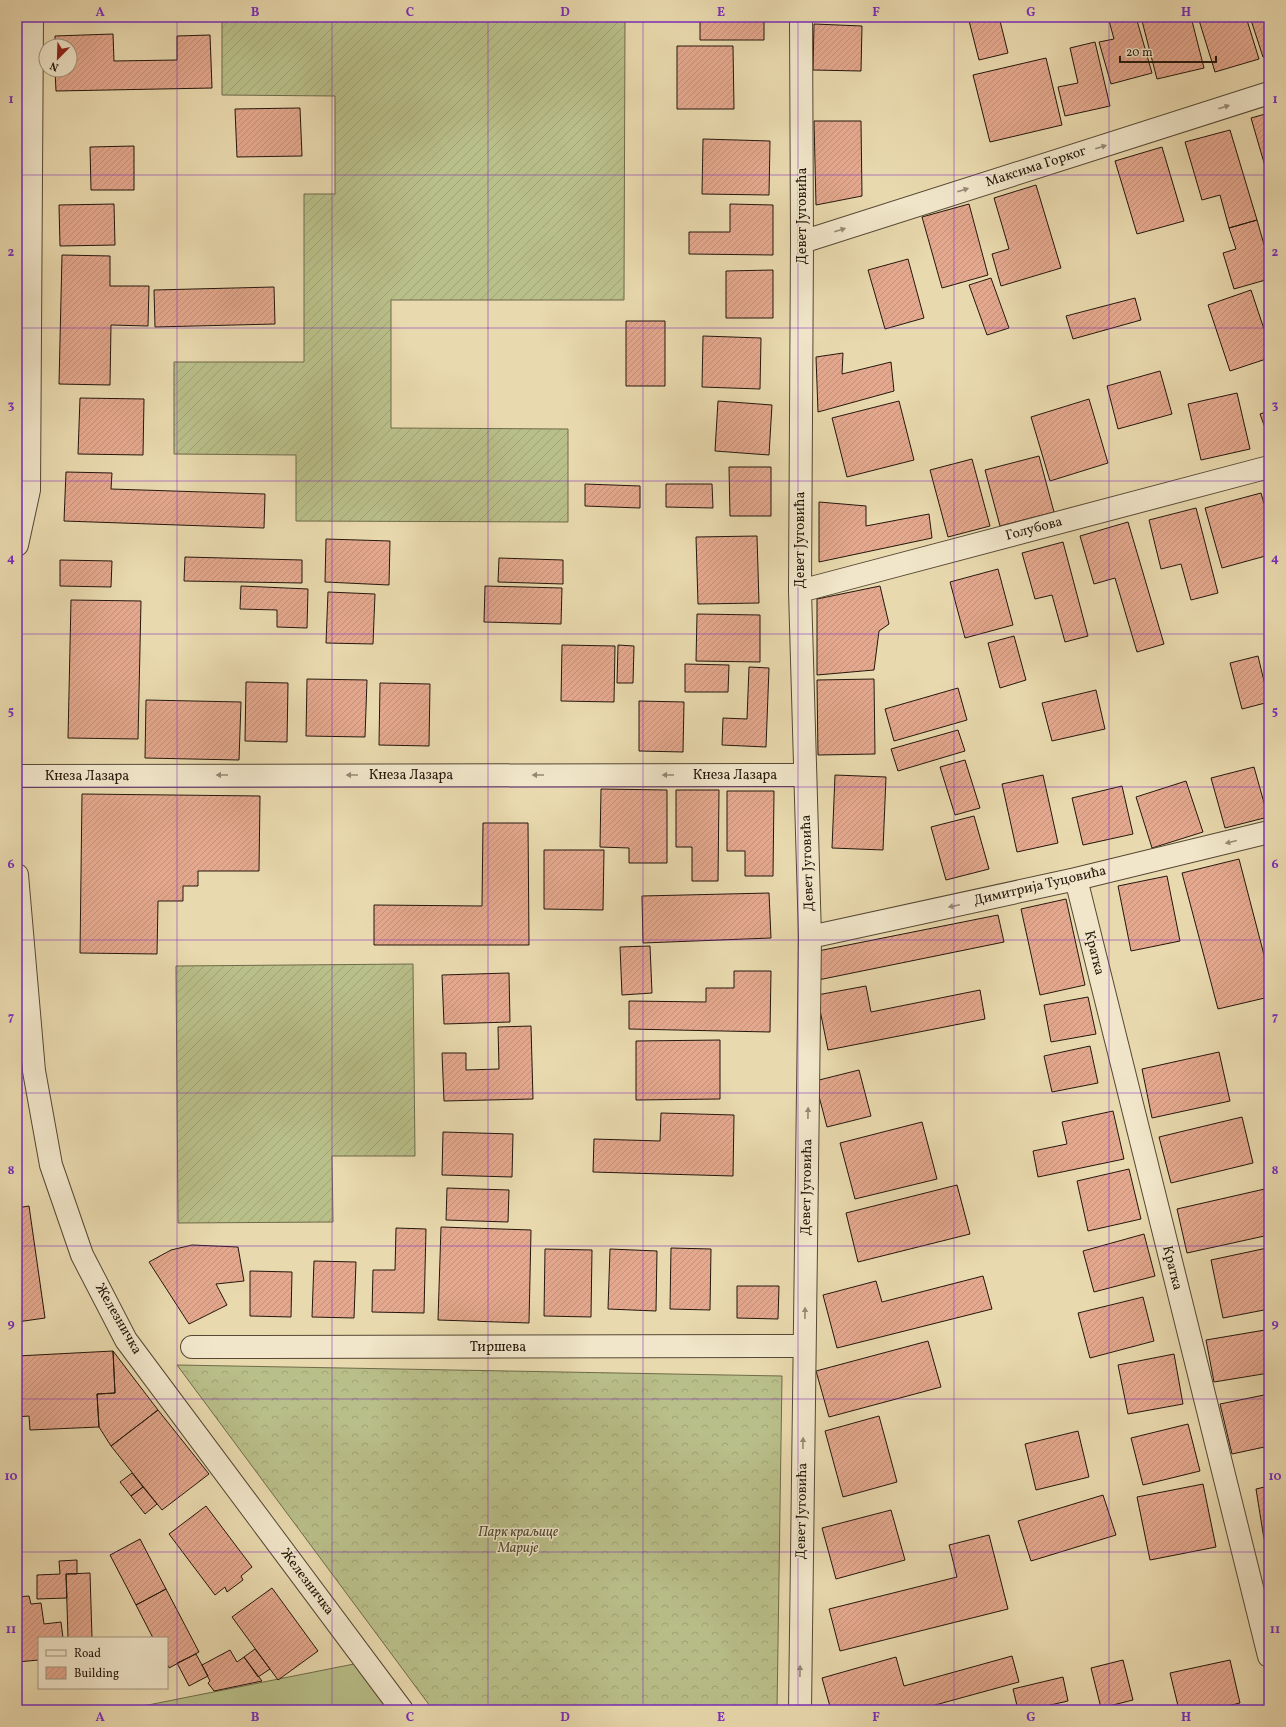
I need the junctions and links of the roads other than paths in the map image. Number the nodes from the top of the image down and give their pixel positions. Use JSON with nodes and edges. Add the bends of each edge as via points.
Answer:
{"nodes":[{"id":1,"x":32,"y":17,"type":"edge"},
{"id":2,"x":801,"y":17,"type":"edge"},
{"id":3,"x":1269,"y":93,"type":"edge"},
{"id":4,"x":802,"y":242,"type":"junction"},
{"id":5,"x":1269,"y":467,"type":"edge"},
{"id":6,"x":17,"y":545,"type":"edge"},
{"id":7,"x":800,"y":591,"type":"junction"},
{"id":8,"x":805,"y":775,"type":"junction"},
{"id":9,"x":17,"y":776,"type":"edge"},
{"id":10,"x":1269,"y":832,"type":"edge"},
{"id":11,"x":17,"y":876,"type":"edge"},
{"id":12,"x":1076,"y":879,"type":"junction"},
{"id":13,"x":810,"y":937,"type":"junction"},
{"id":14,"x":192,"y":1346,"type":"dead end"},
{"id":15,"x":804,"y":1346,"type":"junction"},
{"id":16,"x":1269,"y":1656,"type":"edge"},
{"id":17,"x":402,"y":1710,"type":"edge"},
{"id":18,"x":800,"y":1710,"type":"edge"}],
"edges":[{"from":1,"to":6,"type":"street","via":[[29,490]]},
{"from":2,"to":4,"type":"street","name":"Девет Југовића"},
{"from":4,"to":3,"type":"street","name":"Максима Горког","one_way":true},
{"from":4,"to":7,"type":"street","name":"Девет Југовића"},
{"from":5,"to":7,"type":"street","name":"Голубова"},
{"from":7,"to":8,"type":"street","name":"Девет Југовића"},
{"from":8,"to":9,"type":"street","name":"Кнеза Лазара","one_way":true},
{"from":8,"to":13,"type":"street","name":"Девет Југовића"},
{"from":10,"to":12,"type":"street","name":"Димитрија Туцовића","one_way":true},
{"from":11,"to":17,"type":"street","name":"Железничка","via":[[34,1071],[51,1164],[82,1255],[126,1340]]},
{"from":12,"to":13,"type":"street","name":"Димитрија Туцовића","one_way":true},
{"from":12,"to":16,"type":"street","name":"Кратка"},
{"from":15,"to":13,"type":"street","name":"Девет Југовића","one_way":true},
{"from":14,"to":15,"type":"street","name":"Тиршева"},
{"from":18,"to":15,"type":"street","name":"Девет Југовића","one_way":true}]}
